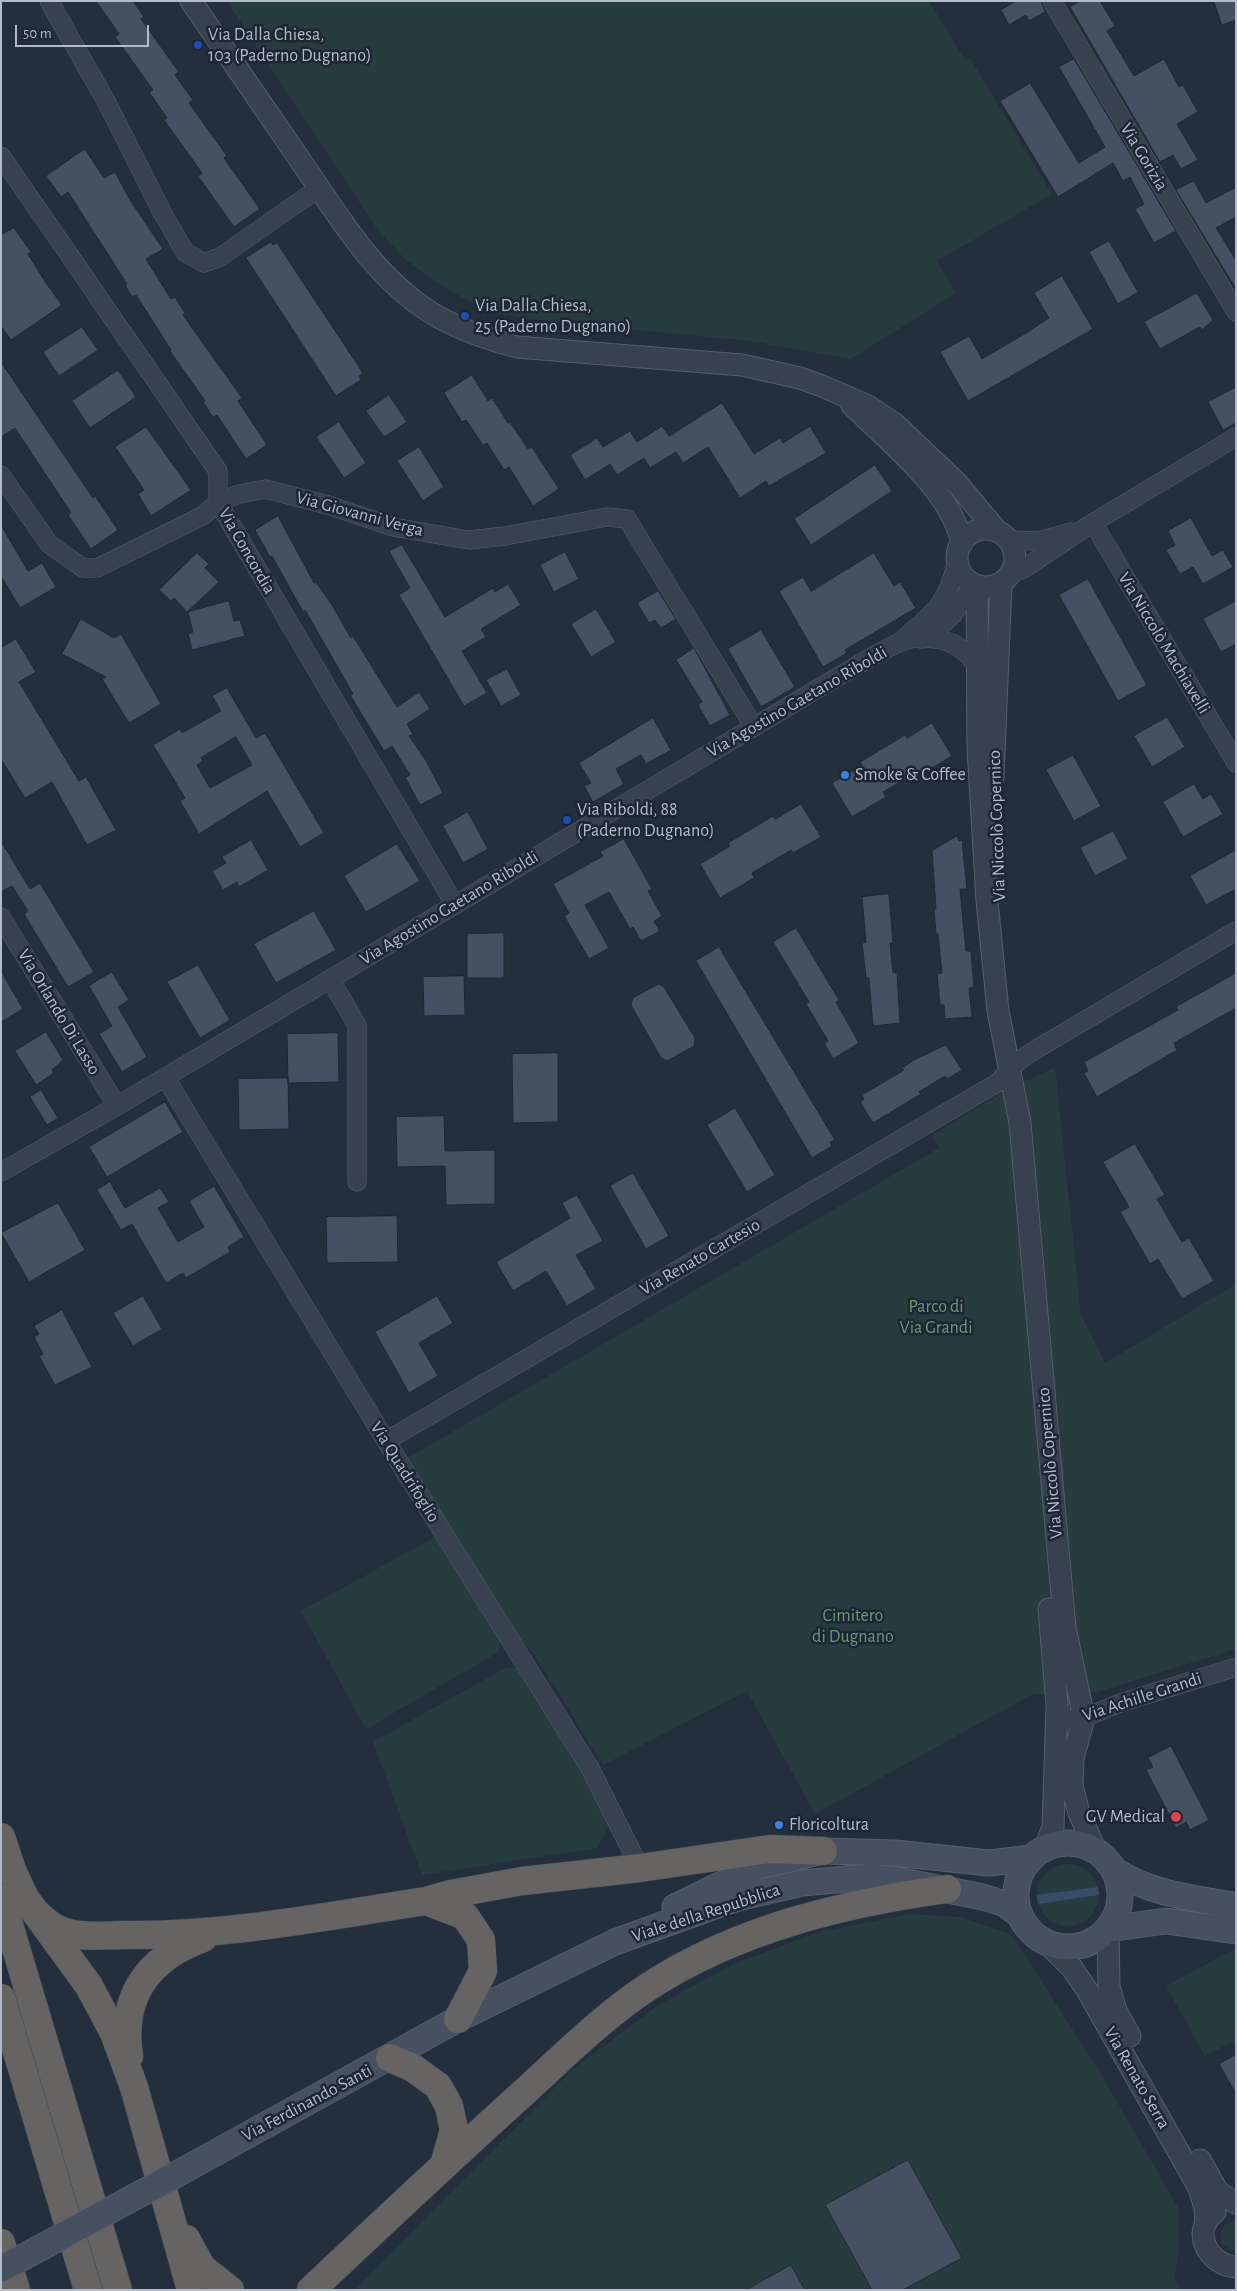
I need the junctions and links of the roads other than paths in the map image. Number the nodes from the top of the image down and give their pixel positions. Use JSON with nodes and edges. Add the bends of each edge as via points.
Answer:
{"nodes":[{"id":1,"x":49,"y":1,"type":"edge"},
{"id":2,"x":191,"y":1,"type":"edge"},
{"id":3,"x":1052,"y":1,"type":"edge"},
{"id":4,"x":1,"y":156,"type":"edge"},
{"id":5,"x":319,"y":188,"type":"junction"},
{"id":6,"x":1236,"y":312,"type":"edge"},
{"id":7,"x":843,"y":396,"type":"junction"},
{"id":8,"x":1236,"y":437,"type":"edge"},
{"id":9,"x":1,"y":475,"type":"edge"},
{"id":10,"x":218,"y":502,"type":"junction"},
{"id":11,"x":1090,"y":525,"type":"junction"},
{"id":12,"x":1003,"y":535,"type":"junction"},
{"id":13,"x":959,"y":551,"type":"junction"},
{"id":14,"x":1006,"y":579,"type":"junction"},
{"id":15,"x":976,"y":586,"type":"junction"},
{"id":16,"x":915,"y":639,"type":"junction"},
{"id":17,"x":896,"y":644,"type":"junction"},
{"id":18,"x":978,"y":667,"type":"junction"},
{"id":19,"x":754,"y":727,"type":"junction"},
{"id":20,"x":1236,"y":763,"type":"edge"},
{"id":21,"x":455,"y":905,"type":"junction"},
{"id":22,"x":1,"y":917,"type":"edge"},
{"id":23,"x":1236,"y":931,"type":"edge"},
{"id":24,"x":330,"y":979,"type":"junction"},
{"id":25,"x":1010,"y":1069,"type":"junction"},
{"id":26,"x":165,"y":1077,"type":"junction"},
{"id":27,"x":117,"y":1106,"type":"junction"},
{"id":28,"x":1,"y":1172,"type":"edge"},
{"id":29,"x":357,"y":1182,"type":"dead end"},
{"id":30,"x":386,"y":1442,"type":"junction"},
{"id":31,"x":1236,"y":1667,"type":"edge"},
{"id":32,"x":1057,"y":1705,"type":"junction"},
{"id":33,"x":1084,"y":1718,"type":"junction"},
{"id":34,"x":1,"y":1837,"type":"edge"},
{"id":35,"x":823,"y":1851,"type":"junction"},
{"id":36,"x":1096,"y":1851,"type":"junction"},
{"id":37,"x":1038,"y":1853,"type":"junction"},
{"id":38,"x":640,"y":1868,"type":"junction"},
{"id":39,"x":1114,"y":1870,"type":"junction"},
{"id":40,"x":947,"y":1890,"type":"junction"},
{"id":41,"x":1,"y":1898,"type":"edge"},
{"id":42,"x":426,"y":1901,"type":"junction"},
{"id":43,"x":1236,"y":1906,"type":"edge"},
{"id":44,"x":34,"y":1912,"type":"junction"},
{"id":45,"x":1020,"y":1914,"type":"junction"},
{"id":46,"x":1108,"y":1929,"type":"junction"},
{"id":47,"x":1236,"y":1931,"type":"edge"},
{"id":48,"x":220,"y":1932,"type":"junction"},
{"id":49,"x":615,"y":1942,"type":"junction"},
{"id":50,"x":1047,"y":1943,"type":"junction"},
{"id":51,"x":1,"y":1998,"type":"edge"},
{"id":52,"x":458,"y":2020,"type":"junction"},
{"id":53,"x":390,"y":2058,"type":"junction"},
{"id":54,"x":134,"y":2087,"type":"junction"},
{"id":55,"x":444,"y":2165,"type":"junction"},
{"id":56,"x":168,"y":2204,"type":"junction"},
{"id":57,"x":1236,"y":2204,"type":"edge"},
{"id":58,"x":1206,"y":2223,"type":"junction"},
{"id":59,"x":1,"y":2243,"type":"edge"},
{"id":60,"x":1236,"y":2267,"type":"edge"},
{"id":61,"x":1,"y":2269,"type":"edge"},
{"id":62,"x":16,"y":2290,"type":"edge"},
{"id":63,"x":88,"y":2290,"type":"edge"},
{"id":64,"x":118,"y":2290,"type":"edge"},
{"id":65,"x":190,"y":2290,"type":"edge"},
{"id":66,"x":230,"y":2290,"type":"edge"},
{"id":67,"x":311,"y":2290,"type":"edge"}],
"edges":[{"from":1,"to":5,"type":"street","via":[[106,100],[185,252],[204,263],[220,257]]},
{"from":2,"to":5,"type":"street"},
{"from":3,"to":6,"type":"street","name":"Via Gorizia"},
{"from":4,"to":10,"type":"street","name":"Via Concordia","via":[[218,472]]},
{"from":5,"to":7,"type":"street","via":[[352,236],[389,279],[429,312],[468,332],[517,347],[742,365],[800,378]]},
{"from":7,"to":12,"type":"street","via":[[882,413],[911,437]]},
{"from":7,"to":13,"type":"street","via":[[934,490],[956,523]]},
{"from":8,"to":11,"type":"street"},
{"from":9,"to":10,"type":"street","name":"Via Giovanni Verga","via":[[49,544],[83,568],[97,568],[204,514]]},
{"from":10,"to":19,"type":"street","name":"Via Giovanni Verga","via":[[265,489],[393,526],[469,540],[608,517],[627,519]]},
{"from":10,"to":21,"type":"street","name":"Via Concordia"},
{"from":11,"to":12,"type":"street","via":[[1039,541]]},
{"from":11,"to":14,"type":"street"},
{"from":11,"to":20,"type":"street","name":"Via Niccolò Machiavelli"},
{"from":12,"to":13,"type":"street","via":[[987,529],[976,531]]},
{"from":12,"to":14,"type":"street","via":[[1016,561]]},
{"from":13,"to":15,"type":"street","via":[[963,577]]},
{"from":13,"to":17,"type":"street","name":"Via Agostino Gaetano Riboldi","via":[[951,587],[941,604]]},
{"from":14,"to":15,"type":"street","via":[[988,588]]},
{"from":14,"to":25,"type":"street","name":"Via Niccolò Copernico","via":[[993,759],[993,807]]},
{"from":15,"to":16,"type":"street","name":"Via Agostino Gaetano Riboldi","via":[[966,593],[946,623]]},
{"from":15,"to":18,"type":"street","name":"Via Niccolò Copernico"},
{"from":16,"to":17,"type":"street","name":"Via Agostino Gaetano Riboldi"},
{"from":16,"to":18,"type":"street","via":[[937,639],[957,645]]},
{"from":17,"to":19,"type":"street","name":"Via Agostino Gaetano Riboldi"},
{"from":18,"to":25,"type":"street","name":"Via Niccolò Copernico","via":[[980,801],[998,1011]]},
{"from":19,"to":21,"type":"street","name":"Via Agostino Gaetano Riboldi"},
{"from":21,"to":24,"type":"street","name":"Via Agostino Gaetano Riboldi"},
{"from":22,"to":27,"type":"street","name":"Via Orlando Di Lasso"},
{"from":23,"to":25,"type":"street","via":[[1030,1053]]},
{"from":24,"to":26,"type":"street","name":"Via Agostino Gaetano Riboldi"},
{"from":24,"to":29,"type":"street","via":[[357,1025]]},
{"from":25,"to":30,"type":"street","name":"Via Renato Cartesio","via":[[996,1082]]},
{"from":25,"to":32,"type":"street","name":"Via Niccolò Copernico","via":[[1008,1124]]},
{"from":25,"to":33,"type":"street","name":"Via Niccolò Copernico","via":[[1020,1123],[1064,1628]]},
{"from":26,"to":27,"type":"street","name":"Via Agostino Gaetano Riboldi"},
{"from":26,"to":30,"type":"street","name":"Via Quadrifoglio"},
{"from":27,"to":28,"type":"street","name":"Via Agostino Gaetano Riboldi"},
{"from":30,"to":38,"type":"street","name":"Via Quadrifoglio","via":[[590,1768]]},
{"from":31,"to":33,"type":"street","name":"Via Achille Grandi","via":[[1120,1703]]},
{"from":32,"to":33,"type":"street","name":"Via Achille Grandi","via":[[1061,1716],[1066,1719]]},
{"from":32,"to":37,"type":"street","name":"Via Niccolò Copernico","via":[[1053,1828]]},
{"from":33,"to":36,"type":"street","name":"Via Niccolò Copernico","via":[[1073,1758],[1072,1784],[1079,1814]]},
{"from":34,"to":44,"type":"highway","via":[[18,1886]]},
{"from":35,"to":37,"type":"main road","name":"Viale della Repubblica","via":[[894,1853],[989,1864]]},
{"from":35,"to":38,"type":"highway","via":[[770,1849]]},
{"from":35,"to":49,"type":"main road","name":"Viale della Repubblica","via":[[788,1858],[736,1876],[657,1916]]},
{"from":36,"to":37,"type":"main road","via":[[1069,1843]]},
{"from":36,"to":39,"type":"main road"},
{"from":37,"to":45,"type":"main road","via":[[1022,1872],[1017,1886]]},
{"from":38,"to":42,"type":"highway","via":[[522,1882]]},
{"from":39,"to":43,"type":"main road","via":[[1146,1887]]},
{"from":39,"to":46,"type":"main road","via":[[1121,1896]]},
{"from":40,"to":45,"type":"main road","name":"Viale della Repubblica","via":[[998,1902]]},
{"from":40,"to":49,"type":"main road","name":"Viale della Repubblica","via":[[869,1877],[802,1883],[737,1898]]},
{"from":40,"to":55,"type":"highway","via":[[884,1898],[808,1918],[716,1951],[683,1967],[604,2018]]},
{"from":41,"to":64,"type":"highway"},
{"from":42,"to":48,"type":"highway"},
{"from":42,"to":52,"type":"highway","via":[[465,1916],[482,1940],[483,1971]]},
{"from":44,"to":48,"type":"highway","via":[[51,1926],[83,1935]]},
{"from":44,"to":54,"type":"highway","via":[[89,1986],[114,2033]]},
{"from":45,"to":50,"type":"main road","via":[[1025,1925]]},
{"from":46,"to":47,"type":"main road","via":[[1166,1921]]},
{"from":46,"to":50,"type":"main road","via":[[1083,1945],[1069,1947]]},
{"from":46,"to":57,"type":"street","name":"Via Renato Serra","via":[[1109,1987],[1116,2011],[1212,2181],[1226,2198]]},
{"from":48,"to":54,"type":"highway","via":[[184,1945],[155,1964],[136,1991],[127,2034]]},
{"from":49,"to":52,"type":"main road","name":"Via Ferdinando Santi"},
{"from":50,"to":58,"type":"street","name":"Via Renato Serra","via":[[1072,1968],[1087,1990],[1194,2179],[1203,2198]]},
{"from":51,"to":63,"type":"highway"},
{"from":52,"to":53,"type":"main road","name":"Via Ferdinando Santi"},
{"from":53,"to":55,"type":"highway","via":[[413,2068],[438,2086],[449,2106],[454,2130]]},
{"from":53,"to":61,"type":"main road","name":"Via Ferdinando Santi","bridge":true},
{"from":54,"to":56,"type":"highway"},
{"from":55,"to":67,"type":"highway"},
{"from":56,"to":65,"type":"highway"},
{"from":56,"to":66,"type":"highway","via":[[202,2268]]},
{"from":57,"to":58,"type":"street","via":[[1219,2208]]},
{"from":58,"to":60,"type":"street","name":"Via Renato Serra","via":[[1203,2240],[1210,2256],[1222,2265]]},
{"from":59,"to":62,"type":"highway"}]}
